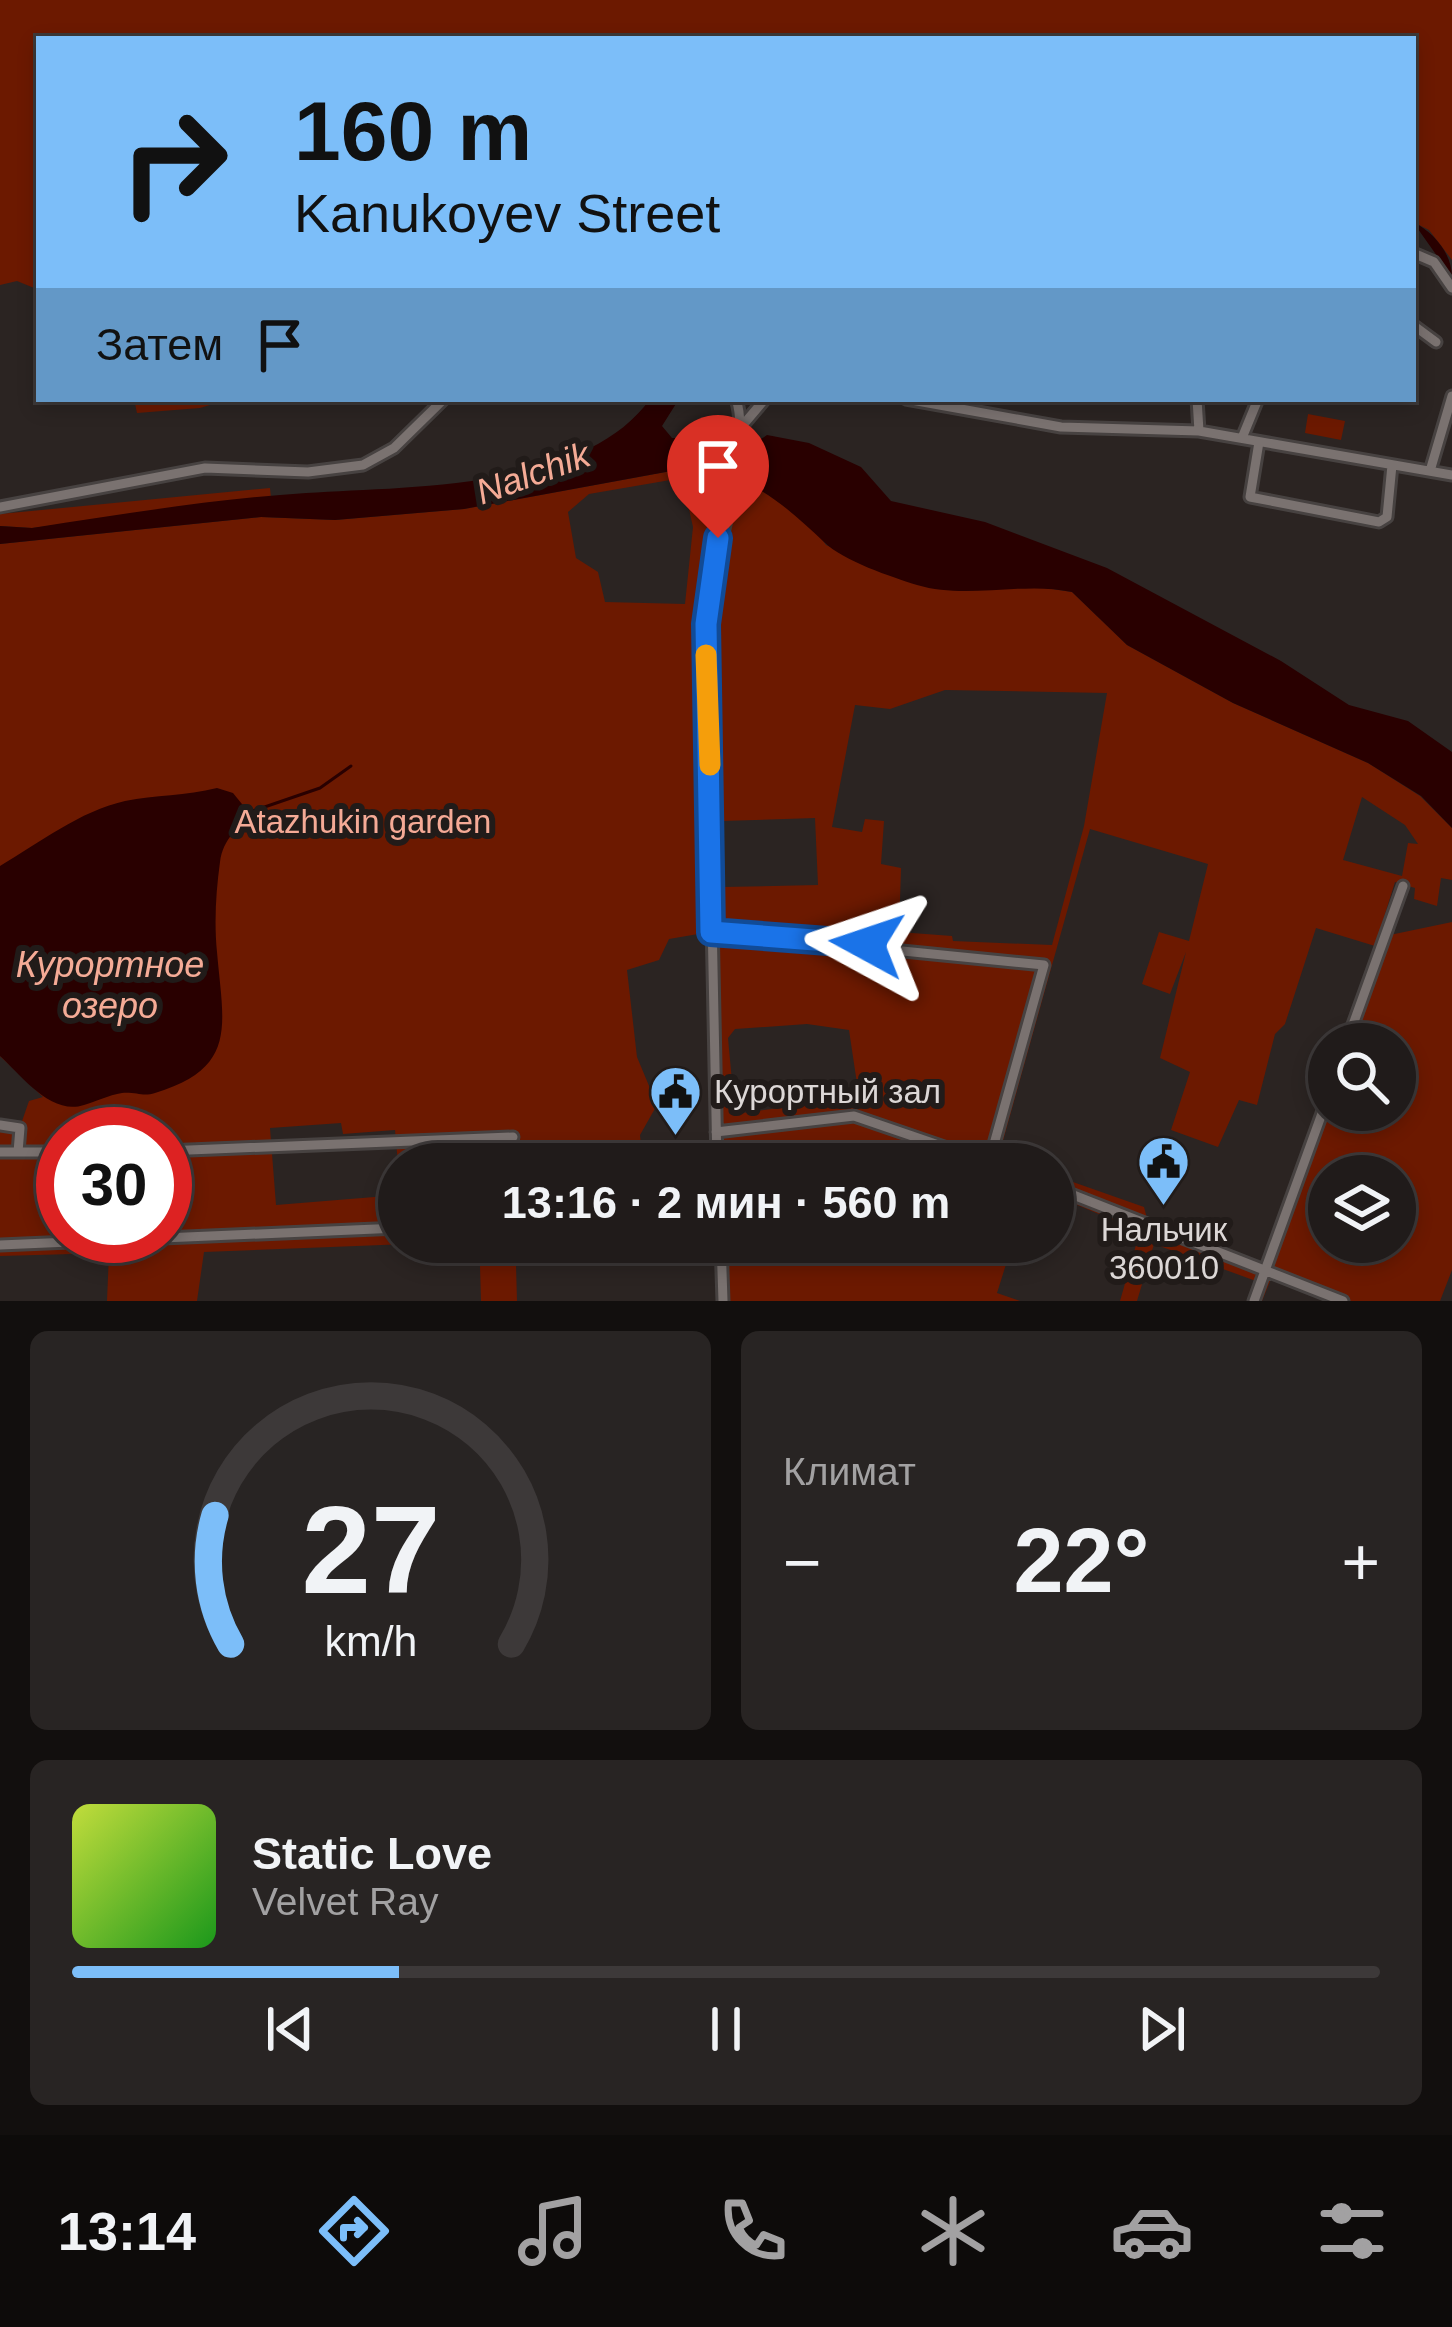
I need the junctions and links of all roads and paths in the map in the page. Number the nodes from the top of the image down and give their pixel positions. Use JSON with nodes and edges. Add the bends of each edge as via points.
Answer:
{"nodes":[{"id":1,"x":1416,"y":254,"type":"edge"},
{"id":2,"x":1452,"y":288,"type":"edge"},
{"id":3,"x":1416,"y":327,"type":"edge"},
{"id":4,"x":1436,"y":342,"type":"dead end"},
{"id":5,"x":1452,"y":396,"type":"edge"},
{"id":6,"x":441,"y":402,"type":"edge"},
{"id":7,"x":737,"y":402,"type":"edge"},
{"id":8,"x":763,"y":402,"type":"edge"},
{"id":9,"x":922,"y":402,"type":"edge"},
{"id":10,"x":1197,"y":402,"type":"edge"},
{"id":11,"x":1257,"y":402,"type":"edge"},
{"id":12,"x":743,"y":425,"type":"junction"},
{"id":13,"x":1199,"y":431,"type":"junction"},
{"id":14,"x":1242,"y":438,"type":"junction"},
{"id":15,"x":1259,"y":442,"type":"junction"},
{"id":16,"x":1393,"y":465,"type":"junction"},
{"id":17,"x":1430,"y":471,"type":"junction"},
{"id":18,"x":1452,"y":475,"type":"edge"},
{"id":19,"x":0,"y":507,"type":"edge"},
{"id":20,"x":1403,"y":886,"type":"dead end"},
{"id":21,"x":711,"y":932,"type":"junction"},
{"id":22,"x":1354,"y":1023,"type":"edge"},
{"id":23,"x":0,"y":1125,"type":"edge"},
{"id":24,"x":1316,"y":1131,"type":"edge"},
{"id":25,"x":716,"y":1132,"type":"junction"},
{"id":26,"x":513,"y":1137,"type":"dead end"},
{"id":27,"x":716,"y":1143,"type":"edge"},
{"id":28,"x":934,"y":1143,"type":"edge"},
{"id":29,"x":997,"y":1143,"type":"edge"},
{"id":30,"x":192,"y":1150,"type":"edge"},
{"id":31,"x":0,"y":1152,"type":"edge"},
{"id":32,"x":17,"y":1152,"type":"junction"},
{"id":33,"x":36,"y":1152,"type":"edge"},
{"id":34,"x":1074,"y":1195,"type":"edge"},
{"id":35,"x":378,"y":1229,"type":"edge"},
{"id":36,"x":0,"y":1245,"type":"edge"},
{"id":37,"x":722,"y":1263,"type":"edge"},
{"id":38,"x":1265,"y":1271,"type":"junction"},
{"id":39,"x":723,"y":1301,"type":"edge"},
{"id":40,"x":1254,"y":1301,"type":"edge"},
{"id":41,"x":1343,"y":1301,"type":"edge"}],
"edges":[{"from":1,"to":2,"type":"street","via":[[1434,262]]},
{"from":3,"to":4,"type":"street"},
{"from":5,"to":17,"type":"street"},
{"from":6,"to":19,"type":"street","via":[[394,448],[362,465],[205,468]]},
{"from":7,"to":12,"type":"street"},
{"from":8,"to":12,"type":"street"},
{"from":9,"to":13,"type":"street","via":[[1060,427]]},
{"from":10,"to":13,"type":"street"},
{"from":11,"to":14,"type":"street"},
{"from":12,"to":21,"type":"street","via":[[706,624]]},
{"from":13,"to":14,"type":"street"},
{"from":14,"to":15,"type":"street"},
{"from":15,"to":16,"type":"street"},
{"from":15,"to":16,"type":"street","via":[[1250,497],[1379,522],[1387,517]]},
{"from":16,"to":17,"type":"street"},
{"from":17,"to":18,"type":"street"},
{"from":20,"to":22,"type":"street"},
{"from":21,"to":25,"type":"street"},
{"from":21,"to":29,"type":"street","via":[[1045,966]]},
{"from":23,"to":32,"type":"street","via":[[20,1128]]},
{"from":24,"to":38,"type":"street"},
{"from":25,"to":27,"type":"street"},
{"from":25,"to":28,"type":"street","via":[[854,1115]]},
{"from":26,"to":30,"type":"street"},
{"from":31,"to":32,"type":"street"},
{"from":32,"to":33,"type":"street"},
{"from":34,"to":38,"type":"street"},
{"from":35,"to":36,"type":"street"},
{"from":37,"to":39,"type":"street"},
{"from":38,"to":40,"type":"street"},
{"from":38,"to":41,"type":"street"}]}
